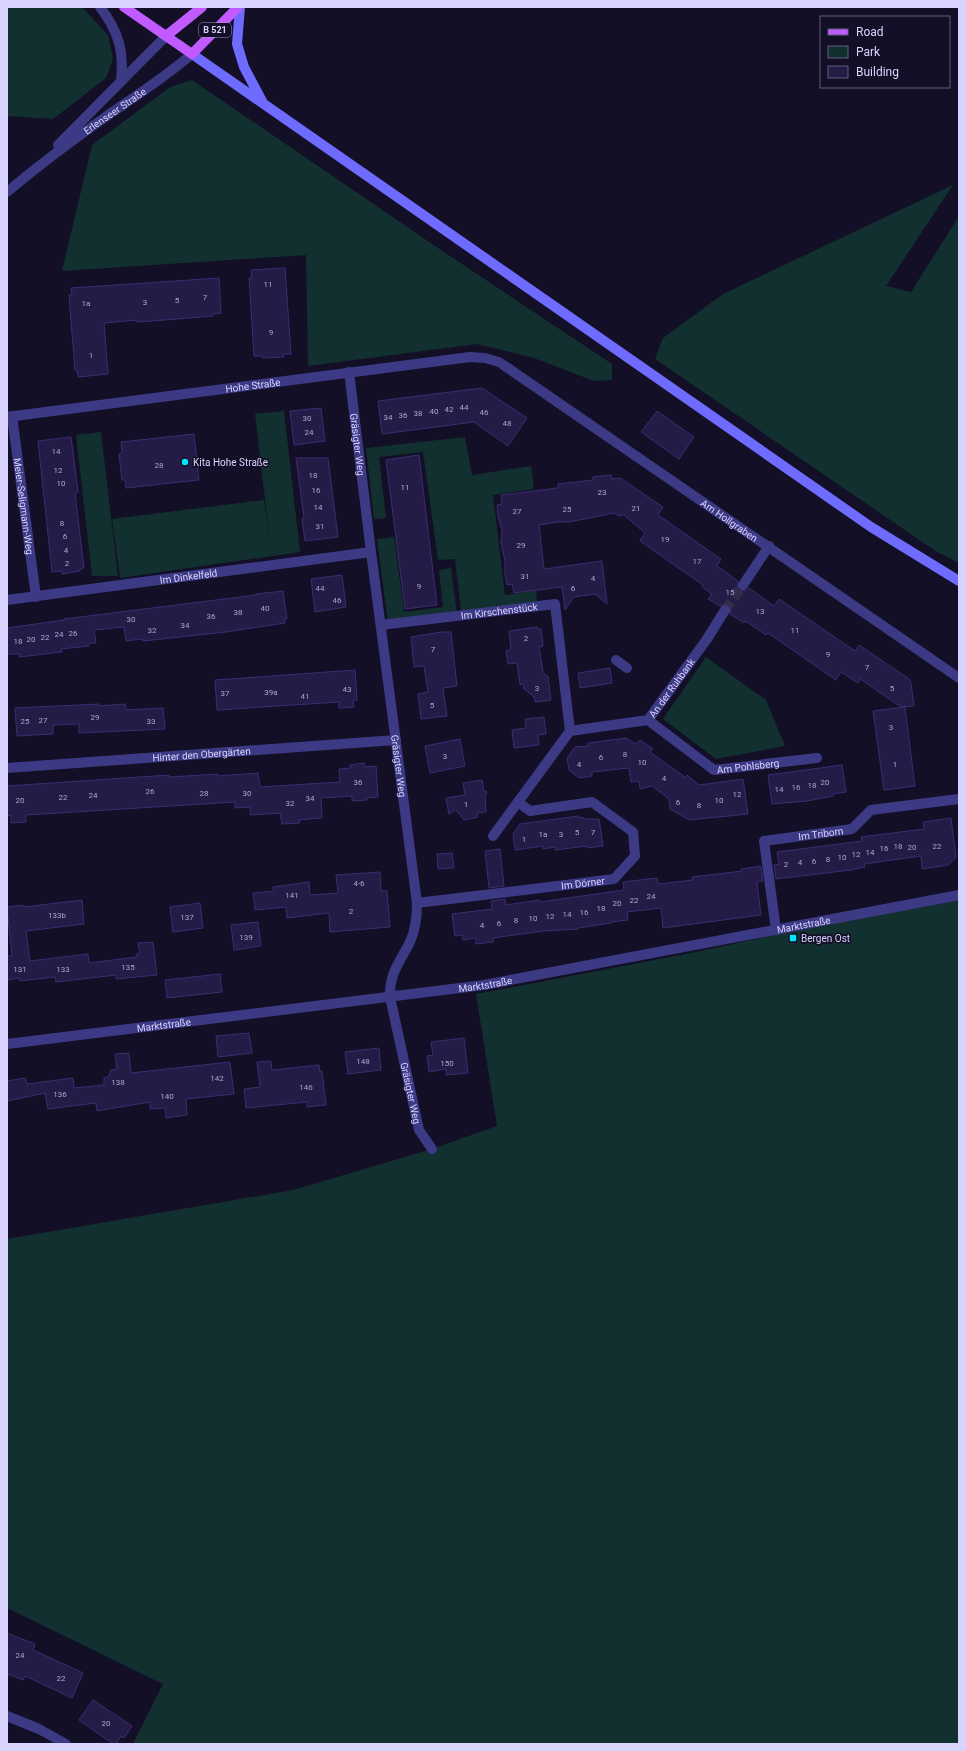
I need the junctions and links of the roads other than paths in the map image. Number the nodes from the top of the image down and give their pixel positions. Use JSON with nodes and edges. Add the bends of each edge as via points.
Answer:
{"nodes":[{"id":1,"x":100,"y":7,"type":"edge"},
{"id":2,"x":124,"y":7,"type":"edge"},
{"id":3,"x":202,"y":7,"type":"edge"},
{"id":4,"x":239,"y":7,"type":"edge"},
{"id":5,"x":166,"y":36,"type":"junction"},
{"id":6,"x":192,"y":54,"type":"junction"},
{"id":7,"x":121,"y":81,"type":"junction"},
{"id":8,"x":262,"y":103,"type":"junction"},
{"id":9,"x":37,"y":167,"type":"junction"},
{"id":10,"x":7,"y":192,"type":"edge"},
{"id":11,"x":499,"y":362,"type":"joint"},
{"id":12,"x":349,"y":372,"type":"junction"},
{"id":13,"x":10,"y":416,"type":"edge"},
{"id":14,"x":769,"y":546,"type":"junction"},
{"id":15,"x":371,"y":552,"type":"junction"},
{"id":16,"x":959,"y":581,"type":"edge"},
{"id":17,"x":743,"y":584,"type":"tunnel mouth"},
{"id":18,"x":36,"y":596,"type":"junction"},
{"id":19,"x":7,"y":600,"type":"edge"},
{"id":20,"x":725,"y":610,"type":"tunnel mouth"},
{"id":21,"x":381,"y":625,"type":"junction"},
{"id":22,"x":616,"y":660,"type":"dead end"},
{"id":23,"x":626,"y":668,"type":"dead end"},
{"id":24,"x":959,"y":678,"type":"edge"},
{"id":25,"x":648,"y":720,"type":"junction"},
{"id":26,"x":570,"y":731,"type":"junction"},
{"id":27,"x":396,"y":740,"type":"junction"},
{"id":28,"x":817,"y":758,"type":"dead end"},
{"id":29,"x":7,"y":768,"type":"edge"},
{"id":30,"x":959,"y":799,"type":"edge"},
{"id":31,"x":518,"y":802,"type":"junction"},
{"id":32,"x":493,"y":836,"type":"dead end"},
{"id":33,"x":959,"y":895,"type":"edge"},
{"id":34,"x":417,"y":903,"type":"junction"},
{"id":35,"x":776,"y":930,"type":"junction"},
{"id":36,"x":390,"y":997,"type":"junction"},
{"id":37,"x":7,"y":1044,"type":"edge"},
{"id":38,"x":432,"y":1149,"type":"dead end"},
{"id":39,"x":7,"y":1716,"type":"edge"},
{"id":40,"x":66,"y":1744,"type":"edge"}],
"edges":[{"from":1,"to":7,"type":"street","via":[[116,31],[122,50]]},
{"from":2,"to":5,"type":"main road"},
{"from":3,"to":5,"type":"main road","number":"B 521"},
{"from":4,"to":6,"type":"main road","number":"B 521"},
{"from":4,"to":8,"type":"main road","via":[[237,44],[244,67]]},
{"from":5,"to":6,"type":"main road"},
{"from":5,"to":7,"type":"street","name":"Erlenseer Straße"},
{"from":6,"to":8,"type":"main road"},
{"from":6,"to":9,"type":"street","name":"Erlenseer Straße","via":[[149,88]]},
{"from":7,"to":9,"type":"street","name":"Erlenseer Straße"},
{"from":8,"to":16,"type":"main road","via":[[871,527]]},
{"from":9,"to":10,"type":"street","name":"Erlenseer Straße"},
{"from":11,"to":12,"type":"street","name":"Hohe Straße","via":[[470,357]]},
{"from":11,"to":14,"type":"street","name":"Am Hollgraben"},
{"from":12,"to":13,"type":"street","name":"Hohe Straße"},
{"from":12,"to":15,"type":"street","name":"Gräsigter Weg"},
{"from":13,"to":18,"type":"street","name":"Meier-Seligmann-Weg"},
{"from":14,"to":17,"type":"street"},
{"from":14,"to":24,"type":"street","name":"Am Hollgraben"},
{"from":15,"to":18,"type":"street","name":"Im Dinkelfeld"},
{"from":15,"to":21,"type":"street","name":"Gräsigter Weg"},
{"from":18,"to":19,"type":"street","name":"Im Dinkelfeld"},
{"from":20,"to":25,"type":"street","name":"An der Ruhbank"},
{"from":21,"to":26,"type":"street","name":"Im Kirschenstück","via":[[554,604]]},
{"from":21,"to":27,"type":"street","name":"Gräsigter Weg"},
{"from":22,"to":23,"type":"street"},
{"from":25,"to":26,"type":"street","name":"An der Ruhbank"},
{"from":25,"to":28,"type":"street","name":"Am Pohlsberg","via":[[714,770]]},
{"from":26,"to":31,"type":"street"},
{"from":27,"to":29,"type":"street","name":"Hinter den Obergärten"},
{"from":27,"to":34,"type":"street","name":"Gräsigter Weg"},
{"from":30,"to":35,"type":"street","name":"Im Triborn","via":[[872,810],[852,829],[764,841]]},
{"from":31,"to":32,"type":"street"},
{"from":31,"to":34,"type":"street","name":"Im Dörner","via":[[530,811],[592,802],[633,832],[635,856],[614,879]]},
{"from":33,"to":35,"type":"street","name":"Marktstraße"},
{"from":34,"to":36,"type":"street","name":"Gräsigter Weg","via":[[416,925],[394,971]]},
{"from":35,"to":36,"type":"street","name":"Marktstraße","via":[[484,984]]},
{"from":36,"to":37,"type":"street","name":"Marktstraße"},
{"from":36,"to":38,"type":"street","name":"Gräsigter Weg","via":[[419,1130]]},
{"from":39,"to":40,"type":"street"}]}
